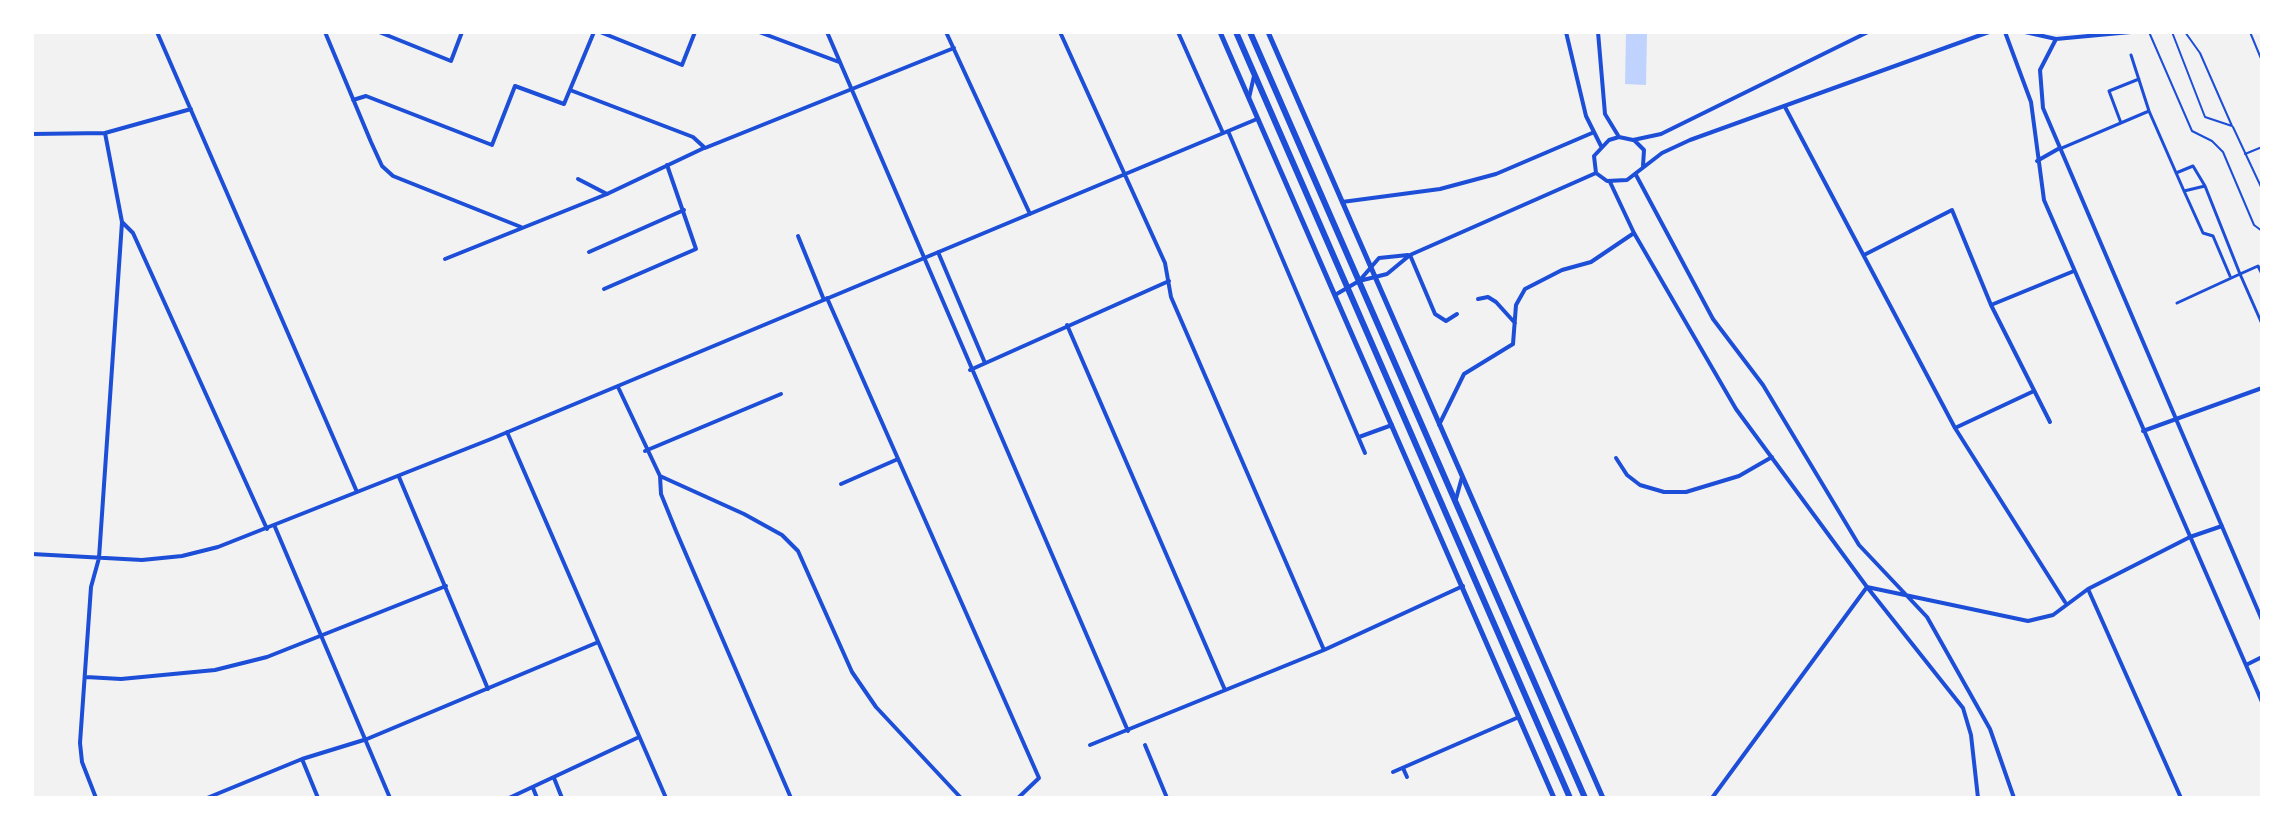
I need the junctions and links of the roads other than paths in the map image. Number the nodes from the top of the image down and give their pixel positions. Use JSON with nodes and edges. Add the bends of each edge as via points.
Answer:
{"nodes":[{"id":1,"x":157,"y":32,"type":"edge"},
{"id":2,"x":325,"y":32,"type":"edge"},
{"id":3,"x":379,"y":32,"type":"edge"},
{"id":4,"x":462,"y":32,"type":"edge"},
{"id":5,"x":576,"y":32,"type":"edge"},
{"id":6,"x":586,"y":32,"type":"edge"},
{"id":7,"x":594,"y":32,"type":"edge"},
{"id":8,"x":600,"y":32,"type":"edge"},
{"id":9,"x":695,"y":32,"type":"edge"},
{"id":10,"x":759,"y":32,"type":"edge"},
{"id":11,"x":827,"y":32,"type":"edge"},
{"id":12,"x":946,"y":32,"type":"edge"},
{"id":13,"x":1060,"y":32,"type":"edge"},
{"id":14,"x":1178,"y":32,"type":"edge"},
{"id":15,"x":1220,"y":32,"type":"edge"},
{"id":16,"x":1236,"y":32,"type":"edge"},
{"id":17,"x":1250,"y":32,"type":"edge"},
{"id":18,"x":1268,"y":32,"type":"edge"},
{"id":19,"x":1566,"y":32,"type":"edge"},
{"id":20,"x":1598,"y":32,"type":"edge"},
{"id":21,"x":1868,"y":32,"type":"edge"},
{"id":22,"x":1989,"y":32,"type":"edge"},
{"id":23,"x":2005,"y":32,"type":"edge"},
{"id":24,"x":2025,"y":32,"type":"edge"},
{"id":25,"x":2131,"y":32,"type":"edge"},
{"id":26,"x":2149,"y":32,"type":"edge"},
{"id":27,"x":2172,"y":32,"type":"edge"},
{"id":28,"x":2185,"y":32,"type":"edge"},
{"id":29,"x":2250,"y":32,"type":"edge"},
{"id":30,"x":2106,"y":34,"type":"edge"},
{"id":31,"x":2056,"y":39,"type":"junction"},
{"id":32,"x":954,"y":48,"type":"junction"},
{"id":33,"x":2131,"y":55,"type":"dead end"},
{"id":34,"x":2262,"y":61,"type":"edge"},
{"id":35,"x":841,"y":63,"type":"junction"},
{"id":36,"x":1255,"y":74,"type":"junction"},
{"id":37,"x":2139,"y":79,"type":"junction"},
{"id":38,"x":570,"y":90,"type":"junction"},
{"id":39,"x":853,"y":90,"type":"junction"},
{"id":40,"x":1249,"y":98,"type":"junction"},
{"id":41,"x":353,"y":100,"type":"junction"},
{"id":42,"x":1785,"y":107,"type":"junction"},
{"id":43,"x":191,"y":109,"type":"junction"},
{"id":44,"x":2149,"y":111,"type":"junction"},
{"id":45,"x":1257,"y":119,"type":"junction"},
{"id":46,"x":2121,"y":123,"type":"junction"},
{"id":47,"x":2232,"y":126,"type":"junction"},
{"id":48,"x":1225,"y":132,"type":"junction"},
{"id":49,"x":105,"y":133,"type":"junction"},
{"id":50,"x":1592,"y":133,"type":"junction"},
{"id":51,"x":32,"y":134,"type":"edge"},
{"id":52,"x":1619,"y":137,"type":"junction"},
{"id":53,"x":1633,"y":140,"type":"junction"},
{"id":54,"x":1601,"y":146,"type":"junction"},
{"id":55,"x":2262,"y":147,"type":"edge"},
{"id":56,"x":705,"y":148,"type":"junction"},
{"id":57,"x":2058,"y":149,"type":"junction"},
{"id":58,"x":2245,"y":154,"type":"junction"},
{"id":59,"x":2037,"y":161,"type":"junction"},
{"id":60,"x":667,"y":165,"type":"junction"},
{"id":61,"x":1642,"y":168,"type":"junction"},
{"id":62,"x":1122,"y":173,"type":"junction"},
{"id":63,"x":1596,"y":173,"type":"junction"},
{"id":64,"x":2176,"y":173,"type":"junction"},
{"id":65,"x":1636,"y":175,"type":"junction"},
{"id":66,"x":578,"y":179,"type":"dead end"},
{"id":67,"x":1610,"y":182,"type":"junction"},
{"id":68,"x":2205,"y":186,"type":"junction"},
{"id":69,"x":2262,"y":189,"type":"edge"},
{"id":70,"x":2184,"y":191,"type":"junction"},
{"id":71,"x":607,"y":194,"type":"junction"},
{"id":72,"x":1342,"y":202,"type":"junction"},
{"id":73,"x":684,"y":210,"type":"junction"},
{"id":74,"x":1030,"y":214,"type":"junction"},
{"id":75,"x":122,"y":222,"type":"junction"},
{"id":76,"x":521,"y":227,"type":"junction"},
{"id":77,"x":2262,"y":231,"type":"edge"},
{"id":78,"x":1634,"y":233,"type":"junction"},
{"id":79,"x":798,"y":236,"type":"dead end"},
{"id":80,"x":589,"y":252,"type":"dead end"},
{"id":81,"x":938,"y":252,"type":"junction"},
{"id":82,"x":1410,"y":255,"type":"junction"},
{"id":83,"x":1864,"y":255,"type":"junction"},
{"id":84,"x":924,"y":258,"type":"junction"},
{"id":85,"x":445,"y":259,"type":"dead end"},
{"id":86,"x":1370,"y":266,"type":"junction"},
{"id":87,"x":2074,"y":271,"type":"junction"},
{"id":88,"x":2240,"y":274,"type":"junction"},
{"id":89,"x":2262,"y":274,"type":"edge"},
{"id":90,"x":1375,"y":278,"type":"junction"},
{"id":91,"x":2230,"y":278,"type":"junction"},
{"id":92,"x":1170,"y":281,"type":"junction"},
{"id":93,"x":1359,"y":281,"type":"junction"},
{"id":94,"x":604,"y":289,"type":"dead end"},
{"id":95,"x":1347,"y":289,"type":"junction"},
{"id":96,"x":1335,"y":295,"type":"junction"},
{"id":97,"x":826,"y":299,"type":"junction"},
{"id":98,"x":1478,"y":299,"type":"dead end"},
{"id":99,"x":2177,"y":303,"type":"dead end"},
{"id":100,"x":1991,"y":305,"type":"junction"},
{"id":101,"x":1457,"y":314,"type":"dead end"},
{"id":102,"x":1515,"y":323,"type":"junction"},
{"id":103,"x":2262,"y":324,"type":"edge"},
{"id":104,"x":1067,"y":325,"type":"junction"},
{"id":105,"x":985,"y":363,"type":"junction"},
{"id":106,"x":970,"y":370,"type":"junction"},
{"id":107,"x":618,"y":387,"type":"junction"},
{"id":108,"x":2262,"y":388,"type":"edge"},
{"id":109,"x":2034,"y":391,"type":"junction"},
{"id":110,"x":781,"y":394,"type":"dead end"},
{"id":111,"x":2176,"y":417,"type":"junction"},
{"id":112,"x":2050,"y":422,"type":"dead end"},
{"id":113,"x":1392,"y":425,"type":"junction"},
{"id":114,"x":1439,"y":425,"type":"junction"},
{"id":115,"x":1955,"y":428,"type":"junction"},
{"id":116,"x":2143,"y":431,"type":"junction"},
{"id":117,"x":507,"y":432,"type":"junction"},
{"id":118,"x":1359,"y":437,"type":"junction"},
{"id":119,"x":645,"y":451,"type":"junction"},
{"id":120,"x":1365,"y":453,"type":"dead end"},
{"id":121,"x":1772,"y":457,"type":"junction"},
{"id":122,"x":1616,"y":458,"type":"dead end"},
{"id":123,"x":898,"y":459,"type":"junction"},
{"id":124,"x":398,"y":476,"type":"junction"},
{"id":125,"x":660,"y":476,"type":"junction"},
{"id":126,"x":1462,"y":476,"type":"junction"},
{"id":127,"x":841,"y":484,"type":"dead end"},
{"id":128,"x":357,"y":492,"type":"junction"},
{"id":129,"x":1455,"y":502,"type":"junction"},
{"id":130,"x":2222,"y":526,"type":"junction"},
{"id":131,"x":275,"y":527,"type":"junction"},
{"id":132,"x":267,"y":529,"type":"junction"},
{"id":133,"x":2190,"y":537,"type":"junction"},
{"id":134,"x":32,"y":554,"type":"edge"},
{"id":135,"x":99,"y":558,"type":"junction"},
{"id":136,"x":446,"y":586,"type":"junction"},
{"id":137,"x":1464,"y":586,"type":"junction"},
{"id":138,"x":1867,"y":587,"type":"junction"},
{"id":139,"x":2088,"y":589,"type":"junction"},
{"id":140,"x":1908,"y":596,"type":"junction"},
{"id":141,"x":2065,"y":603,"type":"junction"},
{"id":142,"x":2262,"y":620,"type":"edge"},
{"id":143,"x":322,"y":636,"type":"junction"},
{"id":144,"x":596,"y":643,"type":"junction"},
{"id":145,"x":1324,"y":650,"type":"junction"},
{"id":146,"x":2262,"y":657,"type":"edge"},
{"id":147,"x":2246,"y":665,"type":"junction"},
{"id":148,"x":86,"y":677,"type":"junction"},
{"id":149,"x":488,"y":689,"type":"junction"},
{"id":150,"x":1226,"y":691,"type":"junction"},
{"id":151,"x":2262,"y":702,"type":"edge"},
{"id":152,"x":1519,"y":717,"type":"junction"},
{"id":153,"x":1128,"y":731,"type":"junction"},
{"id":154,"x":638,"y":737,"type":"junction"},
{"id":155,"x":367,"y":739,"type":"junction"},
{"id":156,"x":1090,"y":745,"type":"dead end"},
{"id":157,"x":1145,"y":745,"type":"dead end"},
{"id":158,"x":302,"y":759,"type":"junction"},
{"id":159,"x":1403,"y":768,"type":"junction"},
{"id":160,"x":1393,"y":772,"type":"dead end"},
{"id":161,"x":1407,"y":777,"type":"dead end"},
{"id":162,"x":554,"y":778,"type":"junction"},
{"id":163,"x":533,"y":788,"type":"junction"},
{"id":164,"x":96,"y":798,"type":"edge"},
{"id":165,"x":207,"y":798,"type":"edge"},
{"id":166,"x":318,"y":798,"type":"edge"},
{"id":167,"x":390,"y":798,"type":"edge"},
{"id":168,"x":509,"y":798,"type":"edge"},
{"id":169,"x":537,"y":798,"type":"edge"},
{"id":170,"x":562,"y":798,"type":"edge"},
{"id":171,"x":666,"y":798,"type":"edge"},
{"id":172,"x":791,"y":798,"type":"edge"},
{"id":173,"x":961,"y":798,"type":"edge"},
{"id":174,"x":1018,"y":798,"type":"edge"},
{"id":175,"x":1167,"y":798,"type":"edge"},
{"id":176,"x":1554,"y":798,"type":"edge"},
{"id":177,"x":1570,"y":798,"type":"edge"},
{"id":178,"x":1585,"y":798,"type":"edge"},
{"id":179,"x":1603,"y":798,"type":"edge"},
{"id":180,"x":1712,"y":798,"type":"edge"},
{"id":181,"x":1978,"y":798,"type":"edge"},
{"id":182,"x":2014,"y":798,"type":"edge"},
{"id":183,"x":2181,"y":798,"type":"edge"}],
"edges":[{"from":1,"to":43,"type":"street"},
{"from":2,"to":41,"type":"street"},
{"from":3,"to":4,"type":"street","via":[[451,61]]},
{"from":5,"to":6,"type":"street"},
{"from":7,"to":38,"type":"street"},
{"from":8,"to":9,"type":"street","via":[[682,65]]},
{"from":10,"to":35,"type":"street"},
{"from":11,"to":35,"type":"street"},
{"from":12,"to":32,"type":"street"},
{"from":13,"to":62,"type":"street"},
{"from":14,"to":48,"type":"street"},
{"from":15,"to":40,"type":"street"},
{"from":16,"to":36,"type":"main road"},
{"from":17,"to":93,"type":"main road"},
{"from":18,"to":72,"type":"street"},
{"from":19,"to":50,"type":"street"},
{"from":20,"to":52,"type":"street","via":[[1605,114]]},
{"from":21,"to":53,"type":"street","via":[[1661,134]]},
{"from":22,"to":42,"type":"street"},
{"from":23,"to":59,"type":"street","via":[[2031,102]]},
{"from":24,"to":31,"type":"street"},
{"from":25,"to":30,"type":"street"},
{"from":26,"to":77,"type":"lane","via":[[2192,131],[2223,152],[2254,225]]},
{"from":27,"to":47,"type":"lane","via":[[2205,117]]},
{"from":28,"to":47,"type":"lane","via":[[2200,53]]},
{"from":29,"to":34,"type":"lane"},
{"from":30,"to":31,"type":"street"},
{"from":31,"to":57,"type":"street","via":[[2040,70],[2043,108]]},
{"from":32,"to":39,"type":"street"},
{"from":32,"to":74,"type":"street"},
{"from":33,"to":37,"type":"street"},
{"from":35,"to":39,"type":"street"},
{"from":36,"to":40,"type":"street"},
{"from":36,"to":95,"type":"main road"},
{"from":37,"to":44,"type":"street"},
{"from":37,"to":46,"type":"street","via":[[2109,91]]},
{"from":38,"to":41,"type":"street","via":[[564,104],[515,86],[492,145],[366,96]]},
{"from":38,"to":56,"type":"street","via":[[693,137]]},
{"from":39,"to":56,"type":"street"},
{"from":39,"to":84,"type":"street"},
{"from":40,"to":45,"type":"street"},
{"from":41,"to":76,"type":"street","via":[[382,166],[393,176]]},
{"from":42,"to":61,"type":"street","via":[[1690,140]]},
{"from":42,"to":83,"type":"street"},
{"from":43,"to":49,"type":"street"},
{"from":43,"to":128,"type":"street"},
{"from":44,"to":46,"type":"street"},
{"from":44,"to":64,"type":"street"},
{"from":45,"to":48,"type":"street"},
{"from":45,"to":96,"type":"street"},
{"from":46,"to":57,"type":"street"},
{"from":47,"to":58,"type":"lane"},
{"from":48,"to":62,"type":"street"},
{"from":48,"to":118,"type":"street"},
{"from":49,"to":51,"type":"street"},
{"from":49,"to":75,"type":"street"},
{"from":50,"to":54,"type":"street"},
{"from":50,"to":72,"type":"street","via":[[1496,174],[1440,189]]},
{"from":52,"to":53,"type":"street"},
{"from":52,"to":54,"type":"street"},
{"from":53,"to":61,"type":"street","via":[[1644,150]]},
{"from":54,"to":63,"type":"street","via":[[1593,161]]},
{"from":55,"to":58,"type":"lane"},
{"from":56,"to":60,"type":"street"},
{"from":57,"to":59,"type":"street"},
{"from":57,"to":111,"type":"street"},
{"from":58,"to":69,"type":"lane"},
{"from":59,"to":87,"type":"street","via":[[2044,200]]},
{"from":60,"to":71,"type":"street"},
{"from":60,"to":73,"type":"street"},
{"from":61,"to":65,"type":"street"},
{"from":62,"to":74,"type":"street"},
{"from":62,"to":92,"type":"street"},
{"from":63,"to":67,"type":"street"},
{"from":63,"to":82,"type":"street"},
{"from":64,"to":68,"type":"street","via":[[2193,166]]},
{"from":64,"to":70,"type":"street"},
{"from":65,"to":67,"type":"street"},
{"from":65,"to":140,"type":"street","via":[[1713,319],[1763,385],[1859,545]]},
{"from":66,"to":71,"type":"street"},
{"from":67,"to":78,"type":"street"},
{"from":68,"to":70,"type":"street"},
{"from":68,"to":88,"type":"street"},
{"from":70,"to":91,"type":"street","via":[[2203,233],[2213,236]]},
{"from":71,"to":76,"type":"street"},
{"from":72,"to":86,"type":"street"},
{"from":73,"to":80,"type":"street"},
{"from":73,"to":94,"type":"street","via":[[696,249]]},
{"from":74,"to":81,"type":"street"},
{"from":75,"to":132,"type":"street","via":[[133,233]]},
{"from":75,"to":135,"type":"street"},
{"from":76,"to":85,"type":"street"},
{"from":78,"to":102,"type":"street","via":[[1591,262],[1525,289],[1517,300]]},
{"from":78,"to":121,"type":"street","via":[[1728,396]]},
{"from":79,"to":97,"type":"street"},
{"from":81,"to":84,"type":"street"},
{"from":81,"to":105,"type":"street"},
{"from":82,"to":86,"type":"street","via":[[1380,257]]},
{"from":82,"to":90,"type":"street"},
{"from":82,"to":101,"type":"street","via":[[1435,314],[1446,321]]},
{"from":83,"to":100,"type":"street","via":[[1952,210]]},
{"from":83,"to":115,"type":"street"},
{"from":84,"to":97,"type":"street"},
{"from":84,"to":106,"type":"street"},
{"from":86,"to":90,"type":"street"},
{"from":86,"to":93,"type":"street"},
{"from":87,"to":100,"type":"street"},
{"from":87,"to":116,"type":"street"},
{"from":88,"to":89,"type":"street","via":[[2258,266]]},
{"from":88,"to":91,"type":"street"},
{"from":88,"to":103,"type":"street"},
{"from":90,"to":93,"type":"street"},
{"from":90,"to":114,"type":"street"},
{"from":91,"to":99,"type":"street"},
{"from":92,"to":104,"type":"street"},
{"from":92,"to":145,"type":"street","via":[[1170,296]]},
{"from":93,"to":95,"type":"street"},
{"from":93,"to":129,"type":"main road"},
{"from":95,"to":96,"type":"street"},
{"from":95,"to":177,"type":"main road"},
{"from":96,"to":113,"type":"street"},
{"from":97,"to":107,"type":"street"},
{"from":97,"to":123,"type":"street"},
{"from":98,"to":102,"type":"street","via":[[1496,302]]},
{"from":100,"to":109,"type":"street"},
{"from":102,"to":114,"type":"street","via":[[1510,348],[1460,378]]},
{"from":104,"to":105,"type":"street"},
{"from":104,"to":150,"type":"street"},
{"from":105,"to":106,"type":"street"},
{"from":106,"to":153,"type":"street"},
{"from":107,"to":117,"type":"street"},
{"from":107,"to":119,"type":"street"},
{"from":108,"to":111,"type":"street"},
{"from":109,"to":112,"type":"street"},
{"from":109,"to":115,"type":"street"},
{"from":110,"to":119,"type":"street"},
{"from":111,"to":116,"type":"street"},
{"from":111,"to":130,"type":"street"},
{"from":113,"to":118,"type":"street"},
{"from":113,"to":137,"type":"street"},
{"from":114,"to":126,"type":"street"},
{"from":115,"to":141,"type":"street"},
{"from":116,"to":133,"type":"street"},
{"from":117,"to":124,"type":"street"},
{"from":117,"to":144,"type":"street"},
{"from":118,"to":120,"type":"street"},
{"from":119,"to":125,"type":"street"},
{"from":121,"to":122,"type":"street","via":[[1739,476],[1686,492],[1640,485]]},
{"from":121,"to":138,"type":"street"},
{"from":123,"to":127,"type":"street"},
{"from":123,"to":174,"type":"street","via":[[1039,778]]},
{"from":124,"to":128,"type":"street"},
{"from":124,"to":136,"type":"street"},
{"from":125,"to":172,"type":"street","via":[[661,494],[676,531]]},
{"from":125,"to":173,"type":"street","via":[[744,514],[782,535],[798,551],[852,672],[876,707]]},
{"from":126,"to":129,"type":"street"},
{"from":126,"to":179,"type":"street"},
{"from":128,"to":131,"type":"street"},
{"from":129,"to":178,"type":"main road"},
{"from":130,"to":133,"type":"street"},
{"from":130,"to":142,"type":"street"},
{"from":131,"to":132,"type":"street"},
{"from":131,"to":143,"type":"street"},
{"from":132,"to":135,"type":"street","via":[[182,556]]},
{"from":133,"to":139,"type":"street"},
{"from":133,"to":147,"type":"street"},
{"from":134,"to":135,"type":"street"},
{"from":135,"to":148,"type":"street","via":[[91,587]]},
{"from":136,"to":143,"type":"street"},
{"from":136,"to":149,"type":"street"},
{"from":137,"to":145,"type":"street"},
{"from":137,"to":152,"type":"street"},
{"from":138,"to":140,"type":"street"},
{"from":138,"to":180,"type":"street"},
{"from":138,"to":181,"type":"street","via":[[1963,708]]},
{"from":139,"to":141,"type":"street"},
{"from":139,"to":183,"type":"street"},
{"from":140,"to":141,"type":"street","via":[[2028,621],[2053,615]]},
{"from":140,"to":182,"type":"street","via":[[1927,617],[1990,729]]},
{"from":143,"to":148,"type":"street","via":[[215,670]]},
{"from":143,"to":155,"type":"street"},
{"from":144,"to":149,"type":"street"},
{"from":144,"to":154,"type":"street"},
{"from":145,"to":150,"type":"street"},
{"from":146,"to":147,"type":"street"},
{"from":147,"to":151,"type":"street"},
{"from":148,"to":164,"type":"street","via":[[80,753]]},
{"from":149,"to":155,"type":"street"},
{"from":150,"to":153,"type":"street"},
{"from":152,"to":159,"type":"street"},
{"from":152,"to":176,"type":"street"},
{"from":153,"to":156,"type":"street"},
{"from":154,"to":162,"type":"street"},
{"from":154,"to":171,"type":"street"},
{"from":155,"to":158,"type":"street"},
{"from":155,"to":167,"type":"street"},
{"from":157,"to":175,"type":"street"},
{"from":158,"to":165,"type":"street"},
{"from":158,"to":166,"type":"street"},
{"from":159,"to":160,"type":"street"},
{"from":159,"to":161,"type":"street"},
{"from":162,"to":163,"type":"street"},
{"from":162,"to":170,"type":"street"},
{"from":163,"to":168,"type":"street"},
{"from":163,"to":169,"type":"street"}]}
